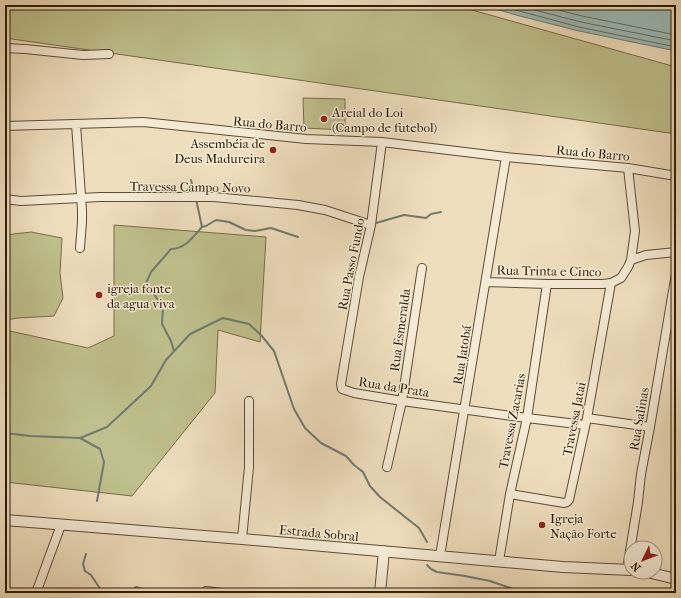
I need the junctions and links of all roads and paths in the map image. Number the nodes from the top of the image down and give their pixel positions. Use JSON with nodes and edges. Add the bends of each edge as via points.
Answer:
{"nodes":[{"id":1,"x":5,"y":48,"type":"edge"},
{"id":2,"x":109,"y":54,"type":"dead end"},
{"id":3,"x":76,"y":124,"type":"junction"},
{"id":4,"x":5,"y":126,"type":"edge"},
{"id":5,"x":382,"y":142,"type":"junction"},
{"id":6,"x":506,"y":157,"type":"junction"},
{"id":7,"x":628,"y":168,"type":"junction"},
{"id":8,"x":676,"y":176,"type":"edge"},
{"id":9,"x":82,"y":198,"type":"junction"},
{"id":10,"x":5,"y":199,"type":"edge"},
{"id":11,"x":371,"y":225,"type":"junction"},
{"id":12,"x":80,"y":248,"type":"dead end"},
{"id":13,"x":676,"y":252,"type":"edge"},
{"id":14,"x":630,"y":264,"type":"junction"},
{"id":15,"x":422,"y":268,"type":"dead end"},
{"id":16,"x":676,"y":273,"type":"edge"},
{"id":17,"x":486,"y":282,"type":"junction"},
{"id":18,"x":611,"y":283,"type":"junction"},
{"id":19,"x":547,"y":284,"type":"junction"},
{"id":20,"x":342,"y":389,"type":"joint"},
{"id":21,"x":249,"y":401,"type":"dead end"},
{"id":22,"x":402,"y":401,"type":"junction"},
{"id":23,"x":465,"y":409,"type":"junction"},
{"id":24,"x":527,"y":418,"type":"junction"},
{"id":25,"x":586,"y":421,"type":"junction"},
{"id":26,"x":650,"y":427,"type":"junction"},
{"id":27,"x":387,"y":467,"type":"dead end"},
{"id":28,"x":510,"y":494,"type":"junction"},
{"id":29,"x":5,"y":520,"type":"edge"},
{"id":30,"x":61,"y":524,"type":"junction"},
{"id":31,"x":242,"y":539,"type":"junction"},
{"id":32,"x":633,"y":540,"type":"edge"},
{"id":33,"x":384,"y":551,"type":"junction"},
{"id":34,"x":440,"y":556,"type":"junction"},
{"id":35,"x":500,"y":561,"type":"junction"},
{"id":36,"x":623,"y":569,"type":"edge"},
{"id":37,"x":663,"y":576,"type":"edge"},
{"id":38,"x":676,"y":579,"type":"edge"},
{"id":39,"x":206,"y":591,"type":"dead end"},
{"id":40,"x":36,"y":593,"type":"edge"},
{"id":41,"x":222,"y":593,"type":"edge"},
{"id":42,"x":380,"y":593,"type":"edge"}],
"edges":[{"from":1,"to":2,"type":"street","via":[[83,55]]},
{"from":3,"to":4,"type":"street","name":"Rua do Barro"},
{"from":3,"to":5,"type":"street","name":"Rua do Barro","via":[[143,122],[306,139]]},
{"from":3,"to":9,"type":"street"},
{"from":5,"to":6,"type":"street","name":"Rua do Barro"},
{"from":5,"to":11,"type":"street","name":"Rua Passo Fundo"},
{"from":6,"to":7,"type":"street","name":"Rua do Barro"},
{"from":6,"to":17,"type":"street","name":"Rua Jatobá"},
{"from":7,"to":8,"type":"street","name":"Rua do Barro"},
{"from":7,"to":14,"type":"street","via":[[635,231]]},
{"from":9,"to":10,"type":"street","name":"Travessa Campo Novo"},
{"from":9,"to":11,"type":"street","name":"Travessa Campo Novo","via":[[214,197],[261,201],[325,210]]},
{"from":9,"to":12,"type":"street"},
{"from":11,"to":20,"type":"street","name":"Rua Passo Fundo","via":[[359,278]]},
{"from":13,"to":14,"type":"street","via":[[646,255]]},
{"from":14,"to":18,"type":"street","name":"Rua Trinta e Cinco","via":[[621,278]]},
{"from":15,"to":22,"type":"street","name":"Rua Esmeralda"},
{"from":16,"to":26,"type":"street","name":"Rua Salinas"},
{"from":17,"to":19,"type":"street","name":"Rua Trinta e Cinco"},
{"from":17,"to":23,"type":"street","name":"Rua Jatobá"},
{"from":18,"to":19,"type":"street","name":"Rua Trinta e Cinco"},
{"from":18,"to":25,"type":"street","name":"Travessa Jatai"},
{"from":19,"to":24,"type":"street","name":"Travessa Zacarias"},
{"from":20,"to":22,"type":"street","name":"Rua da Prata"},
{"from":21,"to":31,"type":"street","via":[[249,467]]},
{"from":22,"to":23,"type":"street","name":"Rua da Prata"},
{"from":22,"to":27,"type":"street","name":"Rua Esmeralda"},
{"from":23,"to":24,"type":"street","name":"Rua da Prata"},
{"from":23,"to":34,"type":"street","name":"Rua Jatobá"},
{"from":24,"to":25,"type":"street","name":"Rua da Prata"},
{"from":24,"to":28,"type":"street","name":"Travessa Zacarias"},
{"from":25,"to":26,"type":"street","name":"Rua da Prata"},
{"from":25,"to":28,"type":"street","name":"Travessa Jatai","via":[[567,502]]},
{"from":26,"to":32,"type":"street","name":"Rua Salinas"},
{"from":28,"to":35,"type":"street","name":"Travessa Zacarias"},
{"from":29,"to":30,"type":"street","name":"Estrada Sobral"},
{"from":30,"to":31,"type":"street","name":"Estrada Sobral"},
{"from":30,"to":40,"type":"street"},
{"from":31,"to":33,"type":"street","name":"Estrada Sobral"},
{"from":33,"to":34,"type":"street","name":"Estrada Sobral"},
{"from":33,"to":42,"type":"street"},
{"from":34,"to":35,"type":"street","name":"Estrada Sobral"},
{"from":35,"to":36,"type":"street","name":"Estrada Sobral","via":[[563,568]]},
{"from":37,"to":38,"type":"street"},
{"from":39,"to":41,"type":"street"}]}
